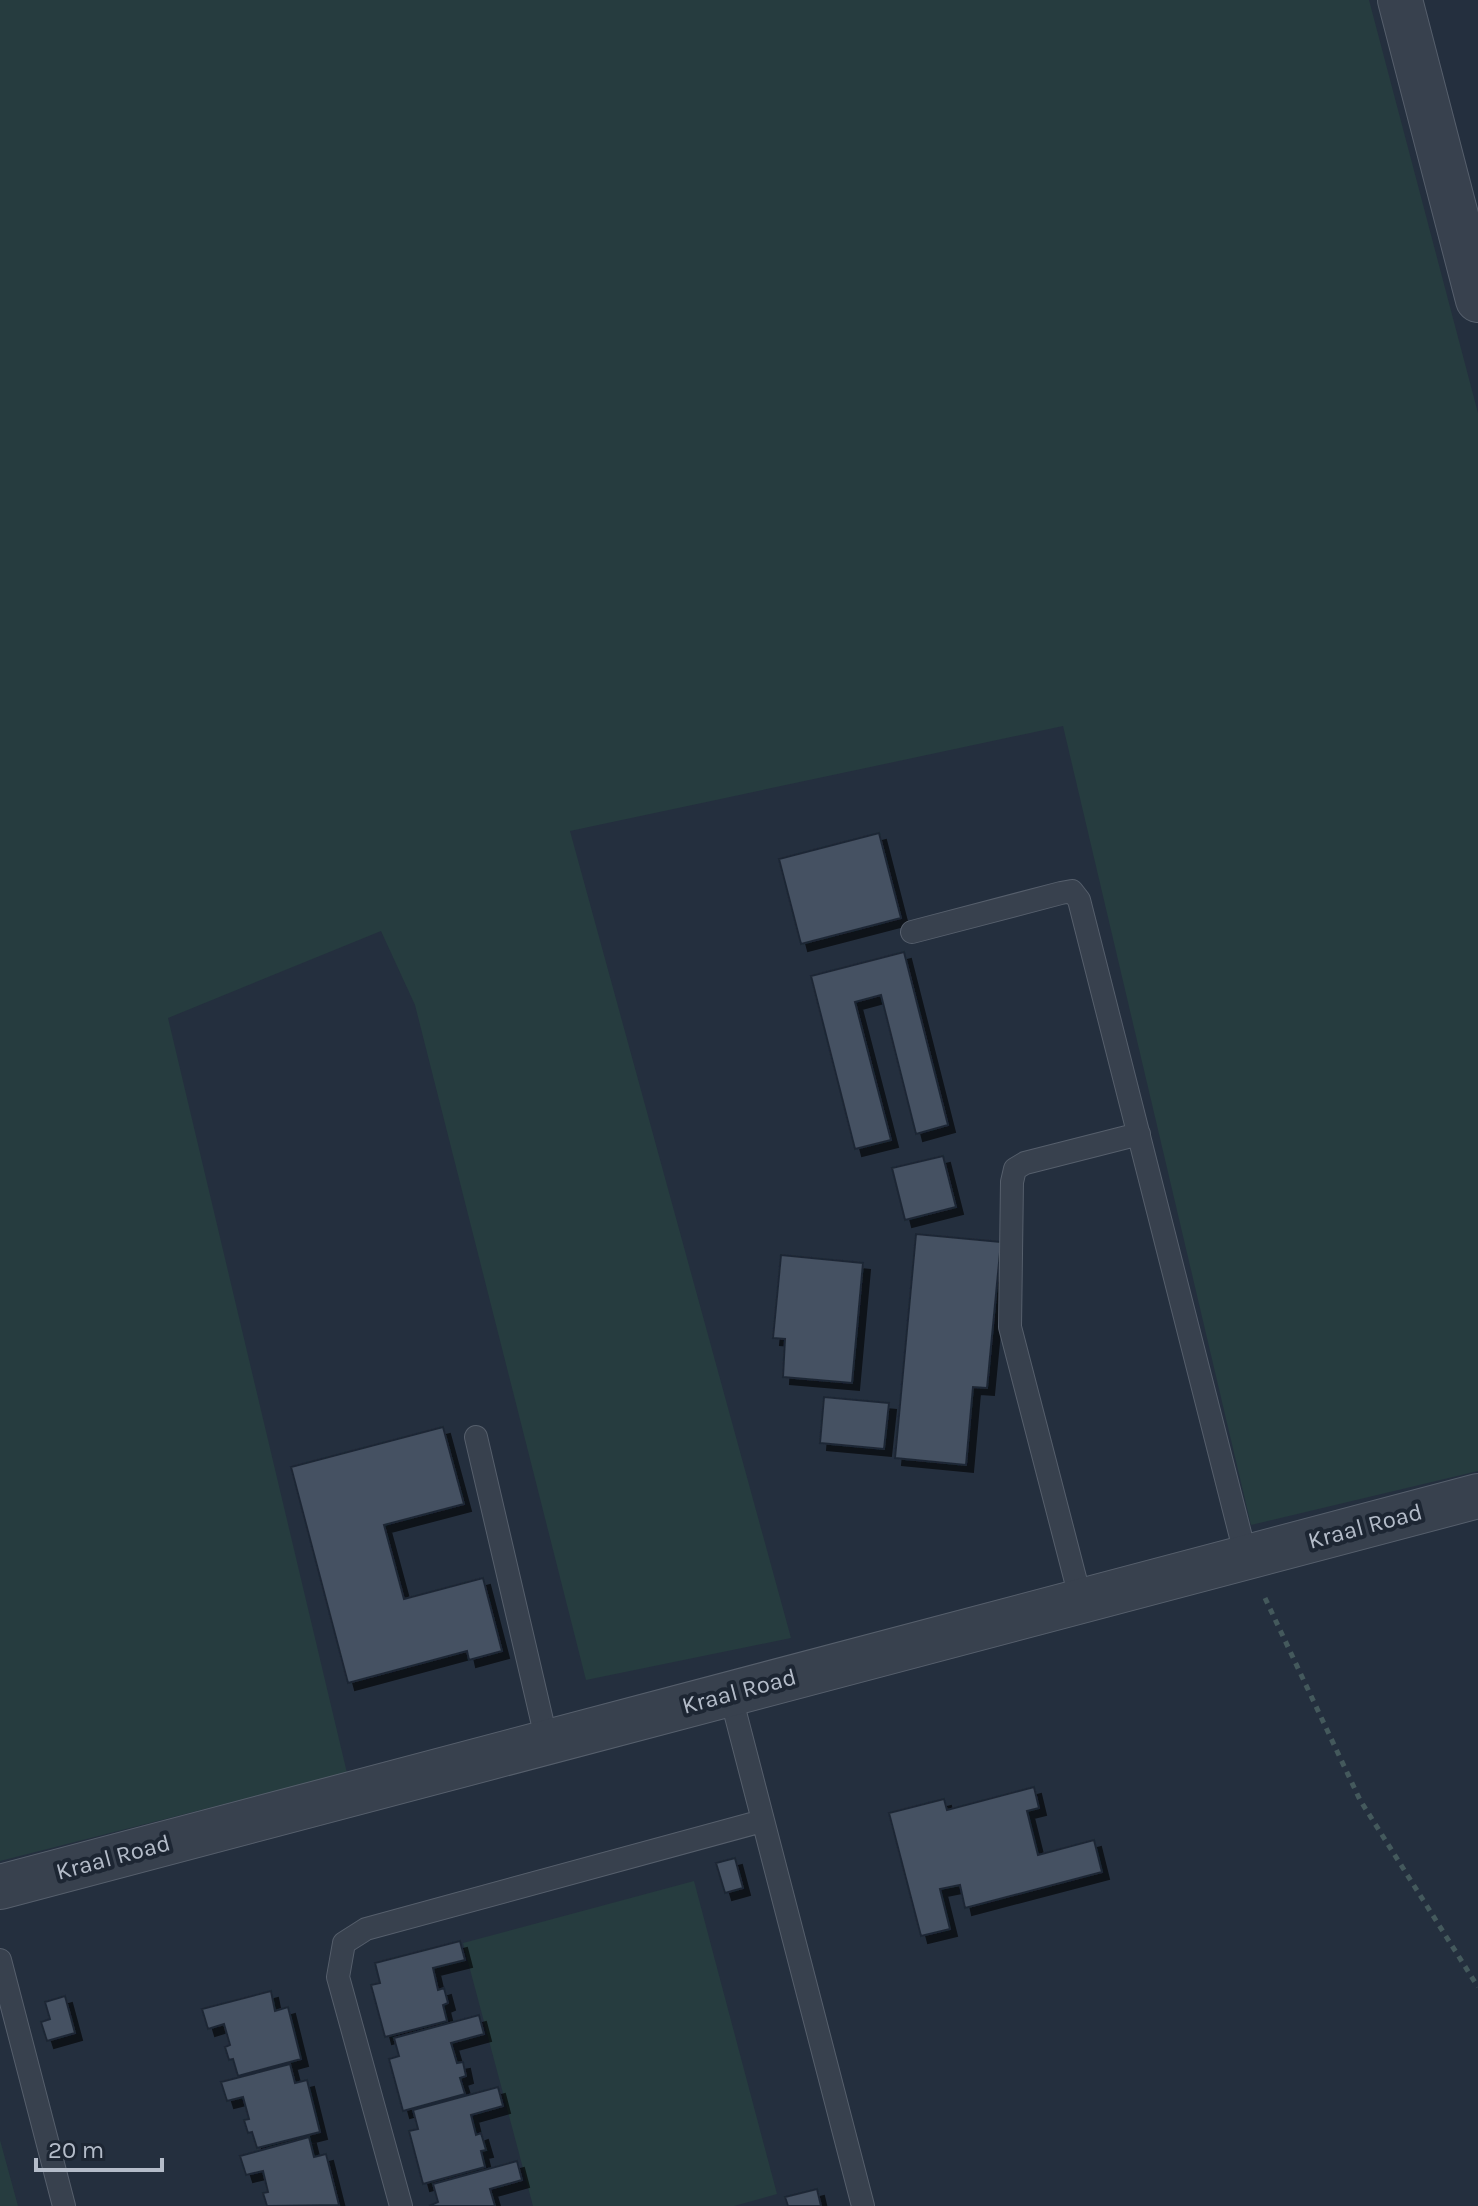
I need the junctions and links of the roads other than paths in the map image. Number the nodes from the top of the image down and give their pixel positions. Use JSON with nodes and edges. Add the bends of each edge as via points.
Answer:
{"nodes":[{"id":1,"x":1400,"y":0,"type":"edge"},
{"id":2,"x":1478,"y":300,"type":"edge"},
{"id":3,"x":912,"y":932,"type":"dead end"},
{"id":4,"x":1139,"y":1134,"type":"junction"},
{"id":5,"x":476,"y":1437,"type":"dead end"},
{"id":6,"x":1478,"y":1496,"type":"edge"},
{"id":7,"x":1246,"y":1557,"type":"junction"},
{"id":8,"x":1081,"y":1601,"type":"junction"},
{"id":9,"x":730,"y":1693,"type":"junction"},
{"id":10,"x":547,"y":1742,"type":"junction"},
{"id":11,"x":762,"y":1821,"type":"junction"},
{"id":12,"x":0,"y":1887,"type":"edge"},
{"id":13,"x":0,"y":1960,"type":"edge"},
{"id":14,"x":64,"y":2206,"type":"edge"},
{"id":15,"x":401,"y":2206,"type":"edge"},
{"id":16,"x":863,"y":2206,"type":"edge"}],
"edges":[{"from":1,"to":2,"type":"street"},
{"from":3,"to":4,"type":"lane","via":[[1072,891],[1079,900]]},
{"from":4,"to":7,"type":"lane"},
{"from":4,"to":8,"type":"lane","via":[[1025,1163],[1015,1169],[1012,1182],[1010,1327]]},
{"from":5,"to":10,"type":"lane"},
{"from":6,"to":7,"type":"street","name":"Kraal Road"},
{"from":7,"to":8,"type":"street","name":"Kraal Road"},
{"from":8,"to":9,"type":"street","name":"Kraal Road"},
{"from":9,"to":10,"type":"street","name":"Kraal Road"},
{"from":9,"to":11,"type":"lane"},
{"from":10,"to":12,"type":"street","name":"Kraal Road"},
{"from":11,"to":15,"type":"lane","via":[[366,1929],[344,1943],[338,1977]]},
{"from":11,"to":16,"type":"lane"},
{"from":13,"to":14,"type":"lane"}]}
